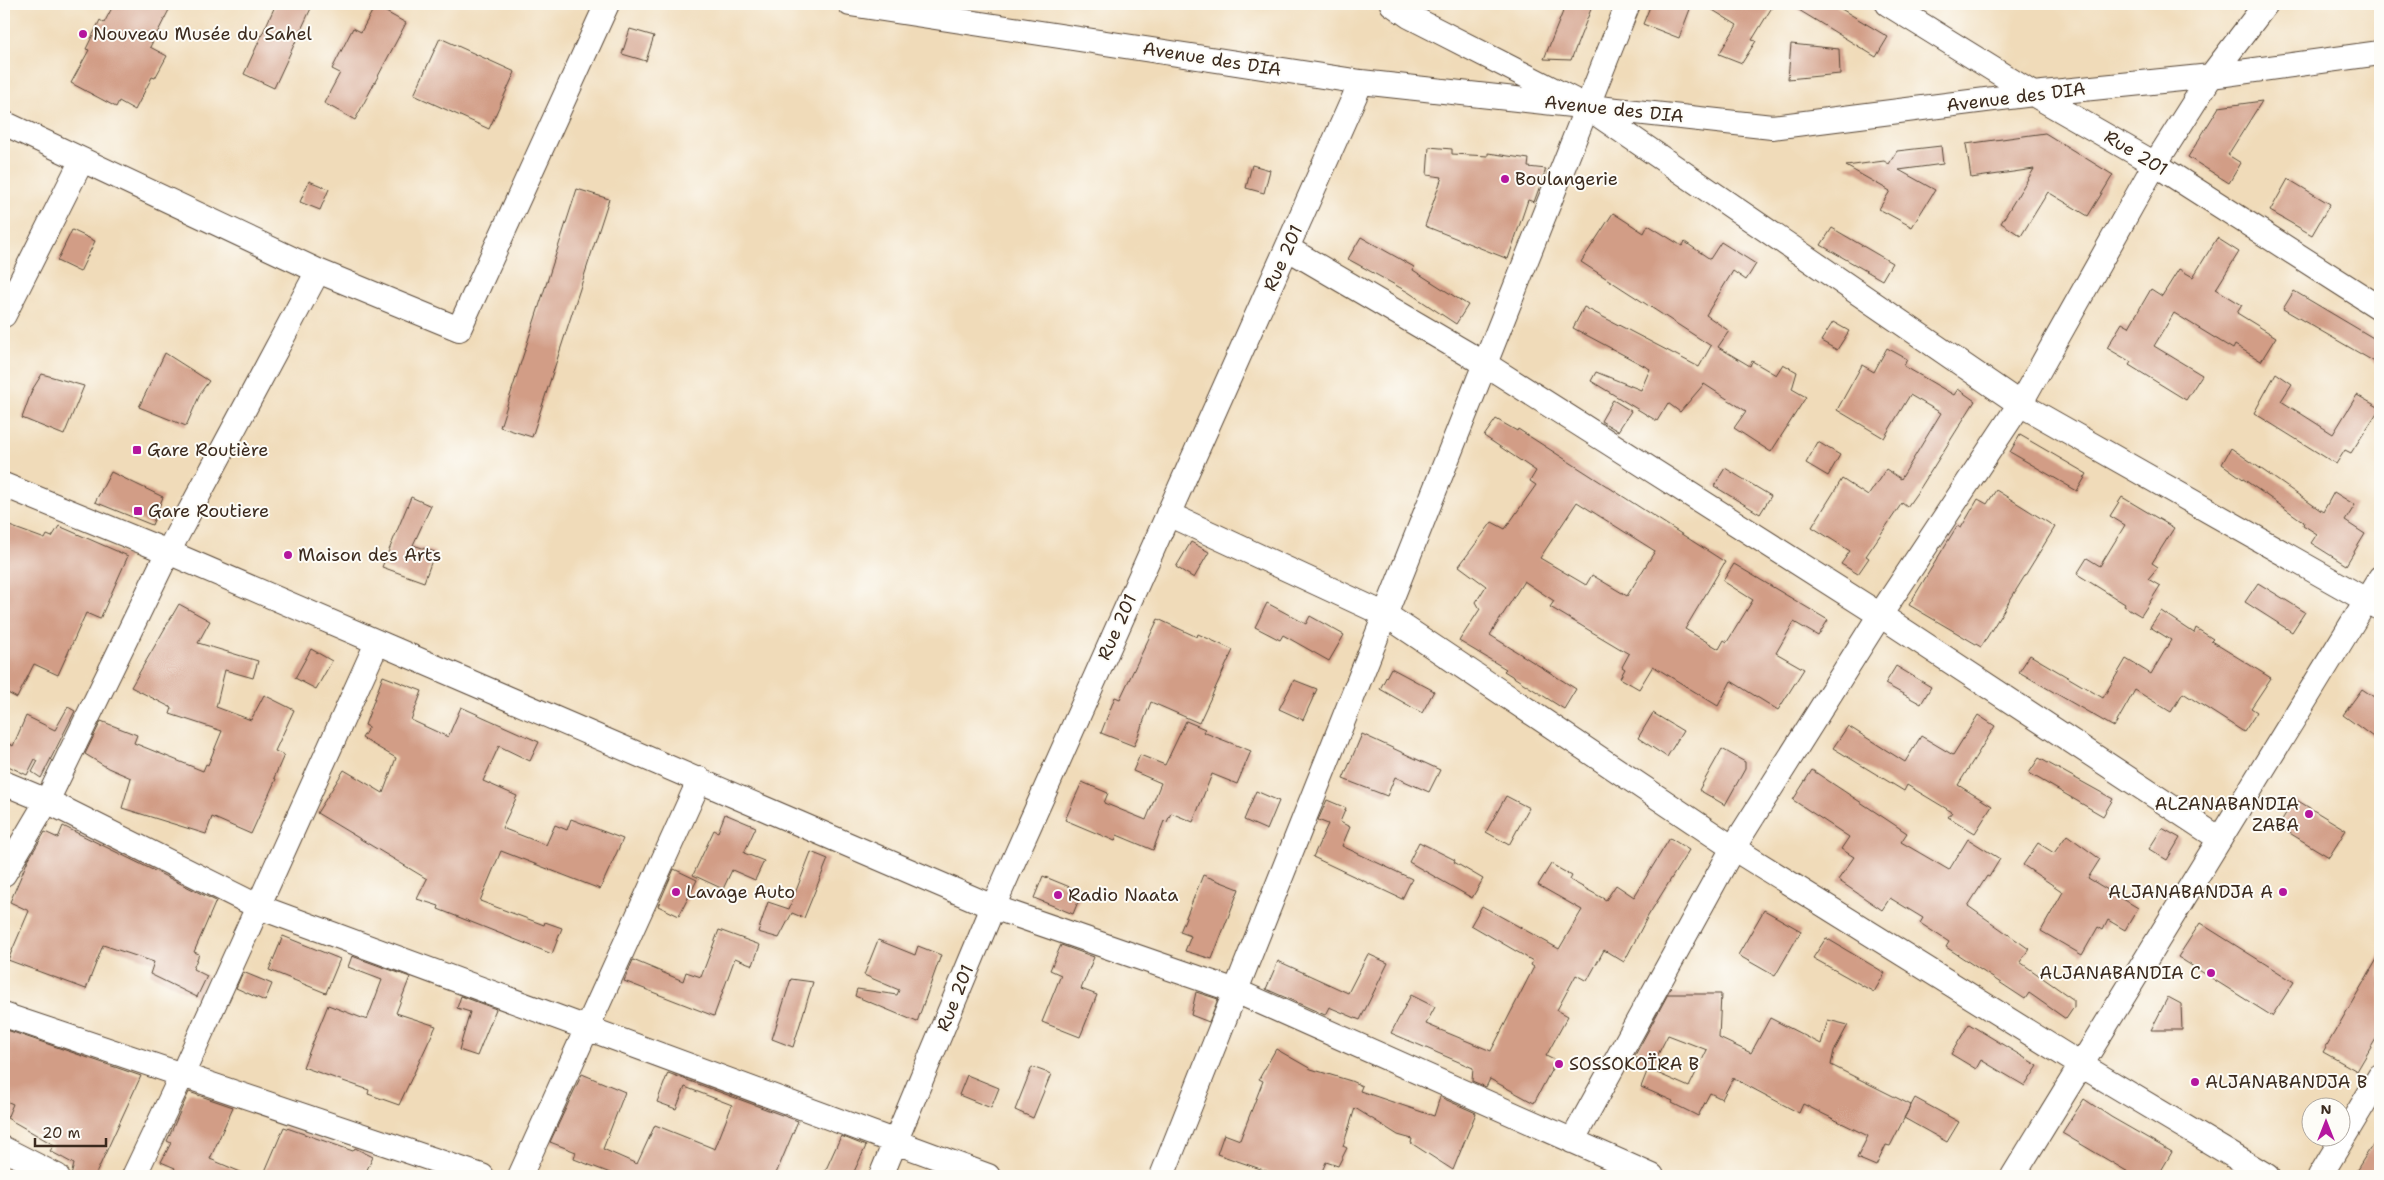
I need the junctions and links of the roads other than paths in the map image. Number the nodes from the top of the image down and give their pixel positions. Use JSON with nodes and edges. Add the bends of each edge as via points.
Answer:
{"nodes":[{"id":1,"x":606,"y":4,"type":"edge"},
{"id":2,"x":850,"y":4,"type":"edge"},
{"id":3,"x":1628,"y":4,"type":"edge"},
{"id":4,"x":1888,"y":4,"type":"edge"},
{"id":5,"x":2266,"y":4,"type":"edge"},
{"id":6,"x":1405,"y":8,"type":"edge"},
{"id":7,"x":2380,"y":53,"type":"edge"},
{"id":8,"x":2211,"y":76,"type":"junction"},
{"id":9,"x":1362,"y":82,"type":"junction"},
{"id":10,"x":2033,"y":94,"type":"junction"},
{"id":11,"x":1588,"y":106,"type":"junction"},
{"id":12,"x":4,"y":123,"type":"edge"},
{"id":13,"x":82,"y":160,"type":"junction"},
{"id":14,"x":2155,"y":164,"type":"junction"},
{"id":15,"x":1287,"y":248,"type":"junction"},
{"id":16,"x":318,"y":271,"type":"junction"},
{"id":17,"x":2380,"y":308,"type":"edge"},
{"id":18,"x":4,"y":315,"type":"edge"},
{"id":19,"x":1486,"y":364,"type":"junction"},
{"id":20,"x":2020,"y":404,"type":"junction"},
{"id":21,"x":4,"y":485,"type":"edge"},
{"id":22,"x":1168,"y":514,"type":"junction"},
{"id":23,"x":168,"y":552,"type":"junction"},
{"id":24,"x":2380,"y":578,"type":"edge"},
{"id":25,"x":2374,"y":604,"type":"edge"},
{"id":26,"x":1386,"y":615,"type":"junction"},
{"id":27,"x":1880,"y":615,"type":"junction"},
{"id":28,"x":377,"y":643,"type":"junction"},
{"id":29,"x":700,"y":779,"type":"junction"},
{"id":30,"x":4,"y":783,"type":"edge"},
{"id":31,"x":47,"y":800,"type":"junction"},
{"id":32,"x":2220,"y":839,"type":"junction"},
{"id":33,"x":1733,"y":848,"type":"junction"},
{"id":34,"x":4,"y":874,"type":"edge"},
{"id":35,"x":993,"y":906,"type":"junction"},
{"id":36,"x":259,"y":907,"type":"junction"},
{"id":37,"x":1236,"y":991,"type":"junction"},
{"id":38,"x":4,"y":1015,"type":"edge"},
{"id":39,"x":586,"y":1028,"type":"junction"},
{"id":40,"x":2082,"y":1065,"type":"junction"},
{"id":41,"x":182,"y":1075,"type":"junction"},
{"id":42,"x":2380,"y":1076,"type":"edge"},
{"id":43,"x":1572,"y":1141,"type":"junction"},
{"id":44,"x":896,"y":1142,"type":"junction"},
{"id":45,"x":4,"y":1149,"type":"edge"},
{"id":46,"x":57,"y":1176,"type":"edge"},
{"id":47,"x":134,"y":1176,"type":"edge"},
{"id":48,"x":482,"y":1176,"type":"edge"},
{"id":49,"x":520,"y":1176,"type":"edge"},
{"id":50,"x":882,"y":1176,"type":"edge"},
{"id":51,"x":988,"y":1176,"type":"edge"},
{"id":52,"x":1162,"y":1176,"type":"edge"},
{"id":53,"x":1652,"y":1176,"type":"edge"},
{"id":54,"x":2013,"y":1176,"type":"edge"},
{"id":55,"x":2267,"y":1176,"type":"edge"},
{"id":56,"x":2320,"y":1176,"type":"edge"}],
"edges":[{"from":1,"to":16,"type":"street","via":[[459,330]]},
{"from":2,"to":9,"type":"street","name":"Avenue des DIA"},
{"from":3,"to":11,"type":"street"},
{"from":4,"to":10,"type":"street","name":"Rue 201"},
{"from":5,"to":8,"type":"street"},
{"from":6,"to":11,"type":"street"},
{"from":7,"to":8,"type":"street","name":"Avenue des DIA"},
{"from":8,"to":10,"type":"street","name":"Avenue des DIA"},
{"from":8,"to":14,"type":"street"},
{"from":9,"to":11,"type":"street","name":"Avenue des DIA"},
{"from":9,"to":15,"type":"street","name":"Rue 201"},
{"from":10,"to":11,"type":"street","name":"Avenue des DIA","via":[[1772,127]]},
{"from":10,"to":14,"type":"street","name":"Rue 201"},
{"from":11,"to":19,"type":"street"},
{"from":11,"to":20,"type":"street"},
{"from":12,"to":13,"type":"street"},
{"from":13,"to":16,"type":"street"},
{"from":13,"to":18,"type":"street"},
{"from":14,"to":17,"type":"street","name":"Rue 201"},
{"from":14,"to":20,"type":"street"},
{"from":15,"to":19,"type":"street"},
{"from":15,"to":22,"type":"street","name":"Rue 201"},
{"from":16,"to":23,"type":"street"},
{"from":19,"to":26,"type":"street"},
{"from":19,"to":27,"type":"street"},
{"from":20,"to":25,"type":"street"},
{"from":20,"to":27,"type":"street"},
{"from":21,"to":23,"type":"street"},
{"from":22,"to":26,"type":"street"},
{"from":22,"to":35,"type":"street","name":"Rue 201"},
{"from":23,"to":28,"type":"street"},
{"from":23,"to":31,"type":"street"},
{"from":24,"to":25,"type":"street"},
{"from":25,"to":32,"type":"street"},
{"from":26,"to":33,"type":"street"},
{"from":26,"to":37,"type":"street"},
{"from":27,"to":32,"type":"street"},
{"from":27,"to":33,"type":"street"},
{"from":28,"to":29,"type":"street"},
{"from":28,"to":36,"type":"street"},
{"from":29,"to":35,"type":"street"},
{"from":29,"to":39,"type":"street"},
{"from":30,"to":31,"type":"street"},
{"from":31,"to":34,"type":"street"},
{"from":31,"to":36,"type":"street"},
{"from":32,"to":40,"type":"street"},
{"from":33,"to":40,"type":"street"},
{"from":33,"to":43,"type":"street"},
{"from":35,"to":37,"type":"street"},
{"from":35,"to":44,"type":"street","name":"Rue 201"},
{"from":36,"to":39,"type":"street"},
{"from":36,"to":41,"type":"street"},
{"from":37,"to":43,"type":"street"},
{"from":37,"to":52,"type":"street"},
{"from":38,"to":41,"type":"street"},
{"from":39,"to":44,"type":"street"},
{"from":39,"to":49,"type":"street"},
{"from":40,"to":54,"type":"street"},
{"from":40,"to":55,"type":"street"},
{"from":41,"to":47,"type":"street"},
{"from":41,"to":48,"type":"street"},
{"from":42,"to":56,"type":"street"},
{"from":43,"to":53,"type":"street"},
{"from":44,"to":50,"type":"street","name":"Rue 201"},
{"from":44,"to":51,"type":"street"},
{"from":45,"to":46,"type":"street"}]}
